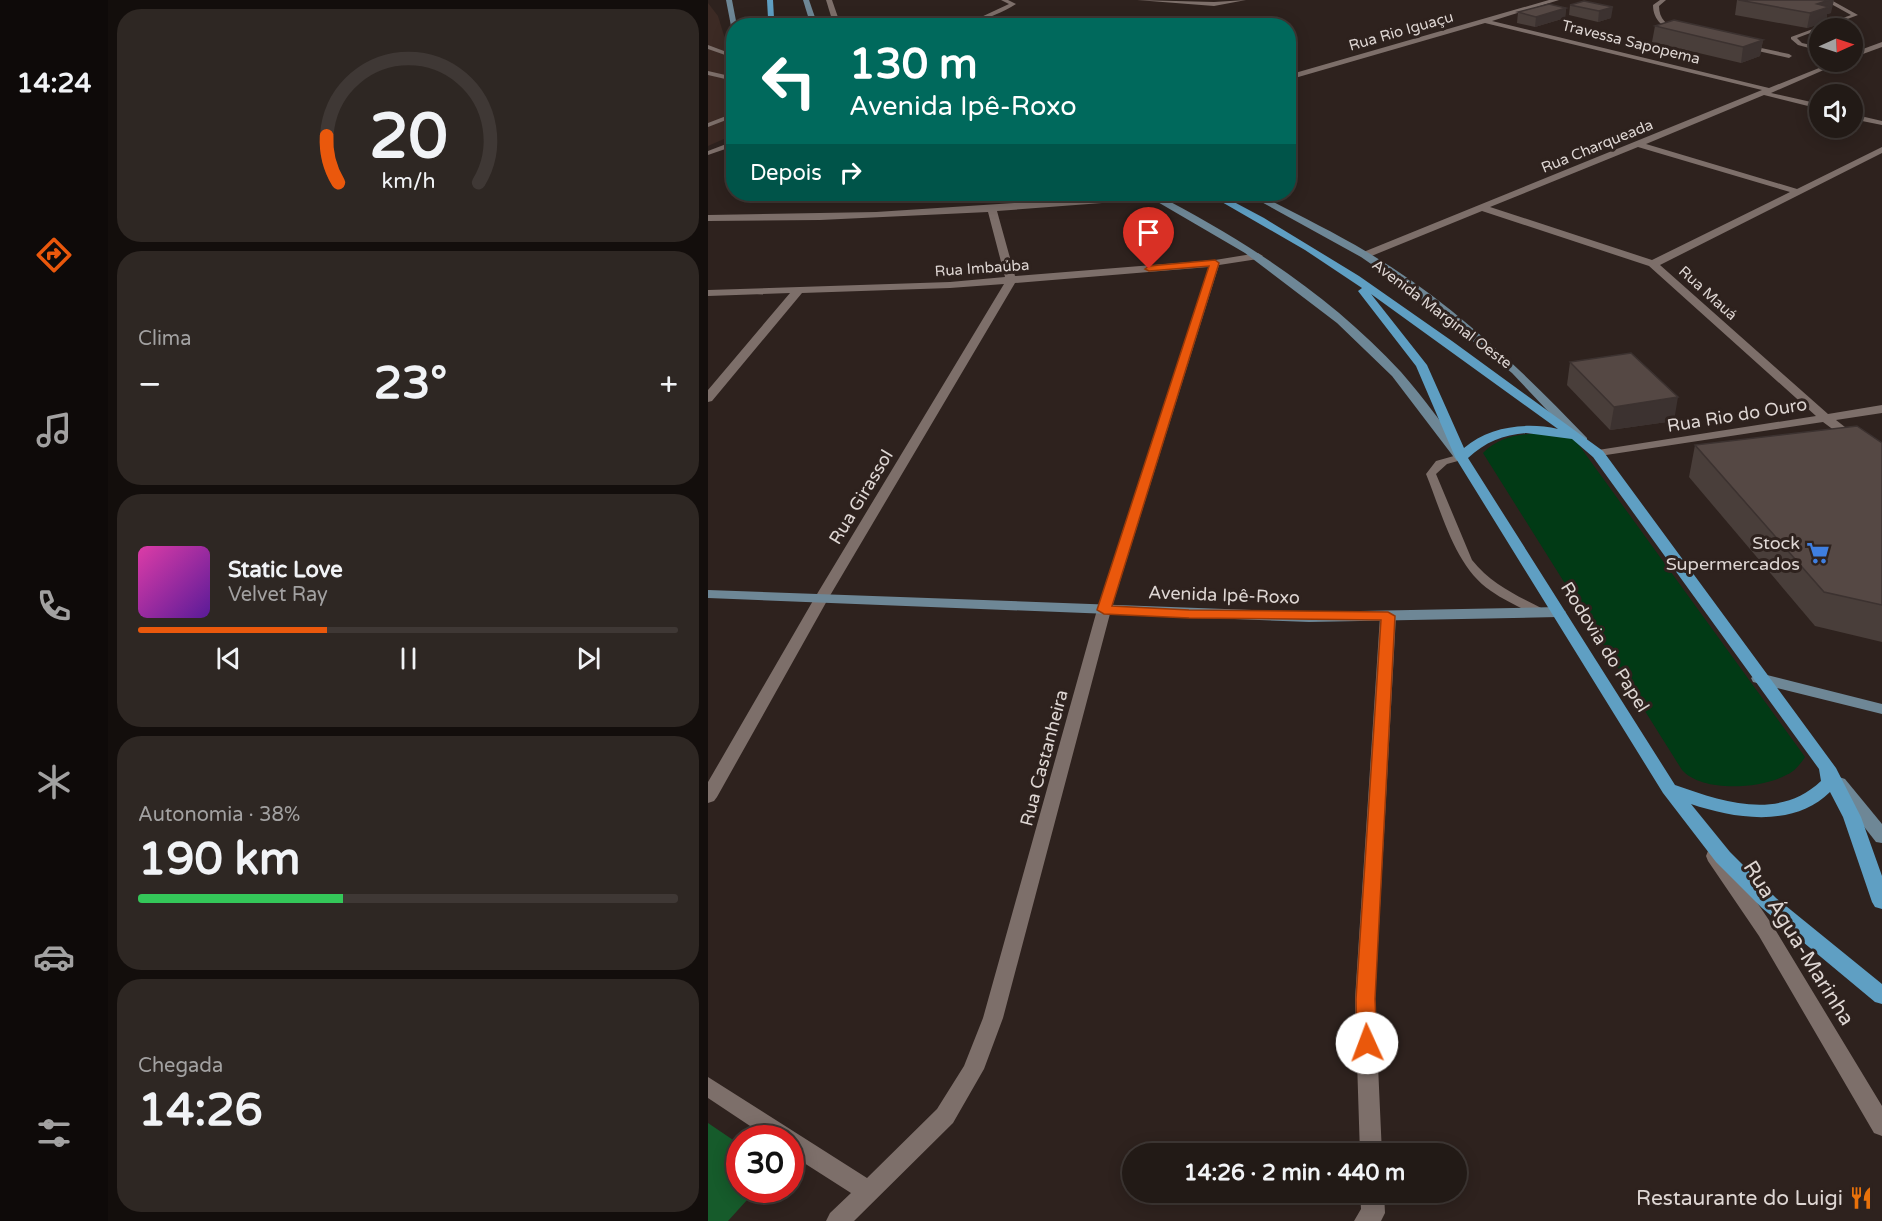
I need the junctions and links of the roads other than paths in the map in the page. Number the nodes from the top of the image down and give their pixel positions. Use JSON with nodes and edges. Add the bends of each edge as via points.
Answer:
{"nodes":[{"id":1,"x":728,"y":0,"type":"edge"},
{"id":2,"x":770,"y":0,"type":"edge"},
{"id":3,"x":806,"y":0,"type":"edge"},
{"id":4,"x":829,"y":0,"type":"edge"},
{"id":5,"x":1004,"y":0,"type":"edge"},
{"id":6,"x":1140,"y":0,"type":"edge"},
{"id":7,"x":1242,"y":0,"type":"edge"},
{"id":8,"x":1529,"y":0,"type":"edge"},
{"id":9,"x":1556,"y":0,"type":"edge"},
{"id":10,"x":1663,"y":0,"type":"edge"},
{"id":11,"x":1827,"y":0,"type":"edge"},
{"id":12,"x":732,"y":18,"type":"edge"},
{"id":13,"x":771,"y":18,"type":"edge"},
{"id":14,"x":812,"y":18,"type":"edge"},
{"id":15,"x":835,"y":18,"type":"edge"},
{"id":16,"x":977,"y":18,"type":"edge"},
{"id":17,"x":1847,"y":18,"type":"edge"},
{"id":18,"x":1485,"y":21,"type":"junction"},
{"id":19,"x":1683,"y":32,"type":"edge"},
{"id":20,"x":1809,"y":32,"type":"edge"},
{"id":21,"x":1736,"y":44,"type":"edge"},
{"id":22,"x":1882,"y":44,"type":"edge"},
{"id":23,"x":1809,"y":46,"type":"edge"},
{"id":24,"x":708,"y":47,"type":"edge"},
{"id":25,"x":1865,"y":51,"type":"joint"},
{"id":26,"x":726,"y":54,"type":"edge"},
{"id":27,"x":1882,"y":54,"type":"edge"},
{"id":28,"x":1790,"y":56,"type":"dead end"},
{"id":29,"x":1296,"y":66,"type":"edge"},
{"id":30,"x":726,"y":71,"type":"edge"},
{"id":31,"x":1815,"y":72,"type":"edge"},
{"id":32,"x":708,"y":73,"type":"edge"},
{"id":33,"x":719,"y":76,"type":"junction"},
{"id":34,"x":1296,"y":76,"type":"edge"},
{"id":35,"x":726,"y":77,"type":"edge"},
{"id":36,"x":1767,"y":92,"type":"junction"},
{"id":37,"x":1809,"y":104,"type":"edge"},
{"id":38,"x":726,"y":118,"type":"edge"},
{"id":39,"x":1863,"y":119,"type":"edge"},
{"id":40,"x":1882,"y":123,"type":"edge"},
{"id":41,"x":708,"y":125,"type":"edge"},
{"id":42,"x":1636,"y":144,"type":"junction"},
{"id":43,"x":726,"y":146,"type":"edge"},
{"id":44,"x":1882,"y":150,"type":"edge"},
{"id":45,"x":710,"y":153,"type":"dead end"},
{"id":46,"x":1796,"y":191,"type":"junction"},
{"id":47,"x":1088,"y":201,"type":"edge"},
{"id":48,"x":1162,"y":201,"type":"edge"},
{"id":49,"x":1227,"y":201,"type":"edge"},
{"id":50,"x":1265,"y":201,"type":"edge"},
{"id":51,"x":1480,"y":207,"type":"junction"},
{"id":52,"x":992,"y":210,"type":"junction"},
{"id":53,"x":708,"y":218,"type":"edge"},
{"id":54,"x":1365,"y":255,"type":"junction"},
{"id":55,"x":1258,"y":256,"type":"junction"},
{"id":56,"x":1215,"y":263,"type":"junction"},
{"id":57,"x":1653,"y":264,"type":"junction"},
{"id":58,"x":1349,"y":275,"type":"junction"},
{"id":59,"x":1011,"y":281,"type":"junction"},
{"id":60,"x":797,"y":292,"type":"junction"},
{"id":61,"x":708,"y":293,"type":"edge"},
{"id":62,"x":708,"y":398,"type":"edge"},
{"id":63,"x":1882,"y":409,"type":"edge"},
{"id":64,"x":1827,"y":419,"type":"junction"},
{"id":65,"x":1583,"y":441,"type":"junction"},
{"id":66,"x":1598,"y":454,"type":"junction"},
{"id":67,"x":1461,"y":457,"type":"junction"},
{"id":68,"x":1882,"y":462,"type":"edge"},
{"id":69,"x":708,"y":594,"type":"edge"},
{"id":70,"x":821,"y":599,"type":"junction"},
{"id":71,"x":1104,"y":610,"type":"junction"},
{"id":72,"x":1550,"y":613,"type":"junction"},
{"id":73,"x":1388,"y":616,"type":"junction"},
{"id":74,"x":1759,"y":678,"type":"junction"},
{"id":75,"x":1882,"y":709,"type":"edge"},
{"id":76,"x":1827,"y":768,"type":"junction"},
{"id":77,"x":1669,"y":789,"type":"junction"},
{"id":78,"x":708,"y":797,"type":"edge"},
{"id":79,"x":1882,"y":837,"type":"edge"},
{"id":80,"x":1882,"y":902,"type":"edge"},
{"id":81,"x":1882,"y":996,"type":"edge"},
{"id":82,"x":708,"y":1086,"type":"edge"},
{"id":83,"x":766,"y":1125,"type":"edge"},
{"id":84,"x":1882,"y":1126,"type":"edge"},
{"id":85,"x":1371,"y":1143,"type":"edge"},
{"id":86,"x":804,"y":1151,"type":"edge"},
{"id":87,"x":870,"y":1192,"type":"junction"},
{"id":88,"x":838,"y":1221,"type":"edge"}],
"edges":[{"from":1,"to":12,"type":"main road"},
{"from":2,"to":13,"type":"main road"},
{"from":3,"to":14,"type":"main road"},
{"from":4,"to":15,"type":"street"},
{"from":5,"to":16,"type":"lane","via":[[1013,4]]},
{"from":6,"to":7,"type":"street","via":[[1214,4]]},
{"from":8,"to":29,"type":"street","name":"Rua Rio Iguaçu"},
{"from":9,"to":18,"type":"street","name":"Rua Rio Iguaçu"},
{"from":10,"to":19,"type":"lane","via":[[1656,5],[1655,12],[1660,21]]},
{"from":11,"to":17,"type":"lane","via":[[1855,15]]},
{"from":18,"to":34,"type":"street","name":"Rua Rio Iguaçu"},
{"from":18,"to":36,"type":"street","name":"Travessa Sapopema"},
{"from":20,"to":23,"type":"lane","via":[[1793,38]]},
{"from":21,"to":28,"type":"lane"},
{"from":22,"to":25,"type":"street"},
{"from":24,"to":26,"type":"lane"},
{"from":25,"to":27,"type":"street"},
{"from":30,"to":33,"type":"lane"},
{"from":31,"to":36,"type":"street","name":"Rua Charqueada"},
{"from":32,"to":33,"type":"lane"},
{"from":33,"to":35,"type":"lane"},
{"from":36,"to":37,"type":"street","name":"Travessa Sapopema"},
{"from":36,"to":42,"type":"street","name":"Rua Charqueada"},
{"from":38,"to":41,"type":"lane"},
{"from":39,"to":40,"type":"street"},
{"from":42,"to":46,"type":"street"},
{"from":42,"to":51,"type":"street","name":"Rua Charqueada"},
{"from":43,"to":45,"type":"lane"},
{"from":44,"to":46,"type":"street"},
{"from":46,"to":57,"type":"street"},
{"from":47,"to":52,"type":"street"},
{"from":48,"to":55,"type":"main road"},
{"from":49,"to":58,"type":"main road","name":"Rodovia do Papel"},
{"from":50,"to":54,"type":"main road","name":"Avenida Marginal Oeste"},
{"from":51,"to":54,"type":"street","name":"Rua Charqueada"},
{"from":51,"to":57,"type":"street","name":"Rua Mauá"},
{"from":52,"to":53,"type":"street"},
{"from":52,"to":59,"type":"street"},
{"from":54,"to":65,"type":"main road","name":"Avenida Marginal Oeste","via":[[1420,293],[1516,371]]},
{"from":55,"to":56,"type":"street","name":"Rua Imbaúba"},
{"from":55,"to":67,"type":"main road","via":[[1328,310],[1397,375]]},
{"from":56,"to":59,"type":"street","name":"Rua Imbaúba"},
{"from":56,"to":71,"type":"street","name":"Rua Castanheira"},
{"from":57,"to":64,"type":"street","name":"Rua Mauá"},
{"from":58,"to":65,"type":"main road","name":"Rodovia do Papel"},
{"from":58,"to":67,"type":"main road","name":"Rodovia do Papel","via":[[1420,365]]},
{"from":59,"to":60,"type":"street","name":"Rua Imbaúba"},
{"from":59,"to":70,"type":"street","name":"Rua Girassol"},
{"from":60,"to":61,"type":"street","name":"Rua Imbaúba"},
{"from":60,"to":62,"type":"street"},
{"from":63,"to":64,"type":"street","name":"Rua Rio do Ouro"},
{"from":64,"to":66,"type":"street","name":"Rua Rio do Ouro"},
{"from":64,"to":68,"type":"street","name":"Rua Mauá"},
{"from":65,"to":66,"type":"main road","name":"Rodovia do Papel"},
{"from":65,"to":67,"type":"main road","via":[[1556,431],[1522,429],[1485,438]]},
{"from":66,"to":74,"type":"main road","name":"Rodovia do Papel"},
{"from":67,"to":72,"type":"main road","name":"Rodovia do Papel"},
{"from":67,"to":72,"type":"lane","via":[[1434,467],[1431,474],[1467,561],[1495,589]]},
{"from":69,"to":70,"type":"main road","name":"Avenida Ipê-Roxo"},
{"from":70,"to":71,"type":"main road","name":"Avenida Ipê-Roxo"},
{"from":70,"to":78,"type":"street","name":"Rua Girassol"},
{"from":71,"to":73,"type":"main road","name":"Avenida Ipê-Roxo"},
{"from":71,"to":87,"type":"street","name":"Rua Castanheira","via":[[993,1018],[973,1069],[945,1116]]},
{"from":72,"to":73,"type":"main road","name":"Avenida Ipê-Roxo"},
{"from":72,"to":77,"type":"main road","name":"Rodovia do Papel"},
{"from":73,"to":85,"type":"street","via":[[1365,999]]},
{"from":74,"to":75,"type":"main road"},
{"from":74,"to":76,"type":"main road","name":"Rodovia do Papel"},
{"from":76,"to":77,"type":"main road","via":[[1830,782],[1820,796],[1794,807],[1740,810],[1687,798]]},
{"from":76,"to":79,"type":"main road"},
{"from":76,"to":80,"type":"main road","name":"Rodovia do Papel","via":[[1852,817]]},
{"from":77,"to":81,"type":"main road","name":"Rodovia do Papel","via":[[1769,903]]},
{"from":77,"to":84,"type":"street","name":"Rua Água-Marinha","via":[[1766,931]]},
{"from":82,"to":83,"type":"street"},
{"from":86,"to":87,"type":"street"},
{"from":87,"to":88,"type":"street","name":"Rua Castanheira"}]}
